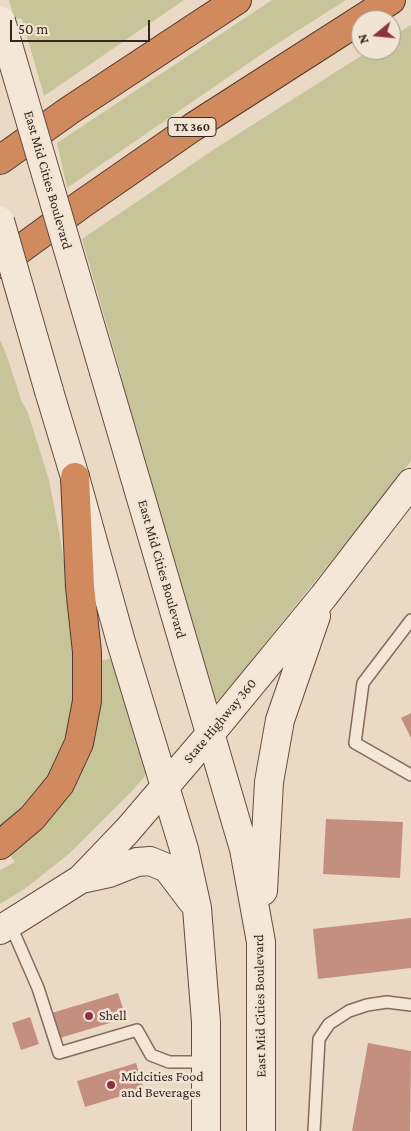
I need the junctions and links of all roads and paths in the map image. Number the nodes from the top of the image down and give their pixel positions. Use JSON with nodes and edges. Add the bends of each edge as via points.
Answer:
{"nodes":[{"id":1,"x":237,"y":0,"type":"edge"},
{"id":2,"x":391,"y":0,"type":"edge"},
{"id":3,"x":1,"y":19,"type":"edge"},
{"id":4,"x":0,"y":160,"type":"edge"},
{"id":5,"x":0,"y":221,"type":"edge"},
{"id":6,"x":0,"y":264,"type":"edge"},
{"id":7,"x":75,"y":477,"type":"junction"},
{"id":8,"x":411,"y":483,"type":"edge"},
{"id":9,"x":323,"y":597,"type":"junction"},
{"id":10,"x":411,"y":620,"type":"edge"},
{"id":11,"x":211,"y":733,"type":"junction"},
{"id":12,"x":411,"y":775,"type":"edge"},
{"id":13,"x":165,"y":785,"type":"junction"},
{"id":14,"x":0,"y":845,"type":"edge"},
{"id":15,"x":81,"y":879,"type":"junction"},
{"id":16,"x":197,"y":908,"type":"junction"},
{"id":17,"x":5,"y":927,"type":"edge"},
{"id":18,"x":261,"y":942,"type":"junction"},
{"id":19,"x":411,"y":1005,"type":"edge"},
{"id":20,"x":207,"y":1062,"type":"junction"},
{"id":21,"x":206,"y":1131,"type":"edge"},
{"id":22,"x":261,"y":1131,"type":"edge"},
{"id":23,"x":314,"y":1131,"type":"edge"}],
"edges":[{"from":1,"to":4,"type":"highway"},
{"from":2,"to":6,"type":"highway","number":"TX 360","via":[[193,127]]},
{"from":3,"to":11,"type":"main road","name":"East Mid Cities Boulevard","bridge":true},
{"from":5,"to":7,"type":"main road","bridge":true},
{"from":7,"to":13,"type":"main road"},
{"from":7,"to":14,"type":"highway","via":[[80,587],[87,652],[87,701],[79,743],[60,784],[32,818]]},
{"from":8,"to":9,"type":"main road","name":"State Highway 360"},
{"from":9,"to":11,"type":"main road","name":"State Highway 360"},
{"from":9,"to":18,"type":"main road","via":[[280,720],[269,782]]},
{"from":10,"to":12,"type":"lane","via":[[363,683],[355,743]]},
{"from":11,"to":13,"type":"main road","name":"State Highway 360"},
{"from":11,"to":18,"type":"main road","name":"East Mid Cities Boulevard","via":[[244,849]]},
{"from":13,"to":15,"type":"main road","name":"State Highway 360"},
{"from":13,"to":16,"type":"main road"},
{"from":15,"to":16,"type":"main road","via":[[150,861],[167,868]]},
{"from":15,"to":17,"type":"main road","name":"State Highway 360"},
{"from":16,"to":20,"type":"main road"},
{"from":17,"to":20,"type":"lane","via":[[38,988],[58,1052],[137,1030],[151,1055],[170,1062]]},
{"from":18,"to":22,"type":"main road","name":"East Mid Cities Boulevard"},
{"from":19,"to":23,"type":"lane","via":[[387,1002],[367,1005],[349,1011],[329,1024],[319,1039]]},
{"from":20,"to":21,"type":"main road"}]}
